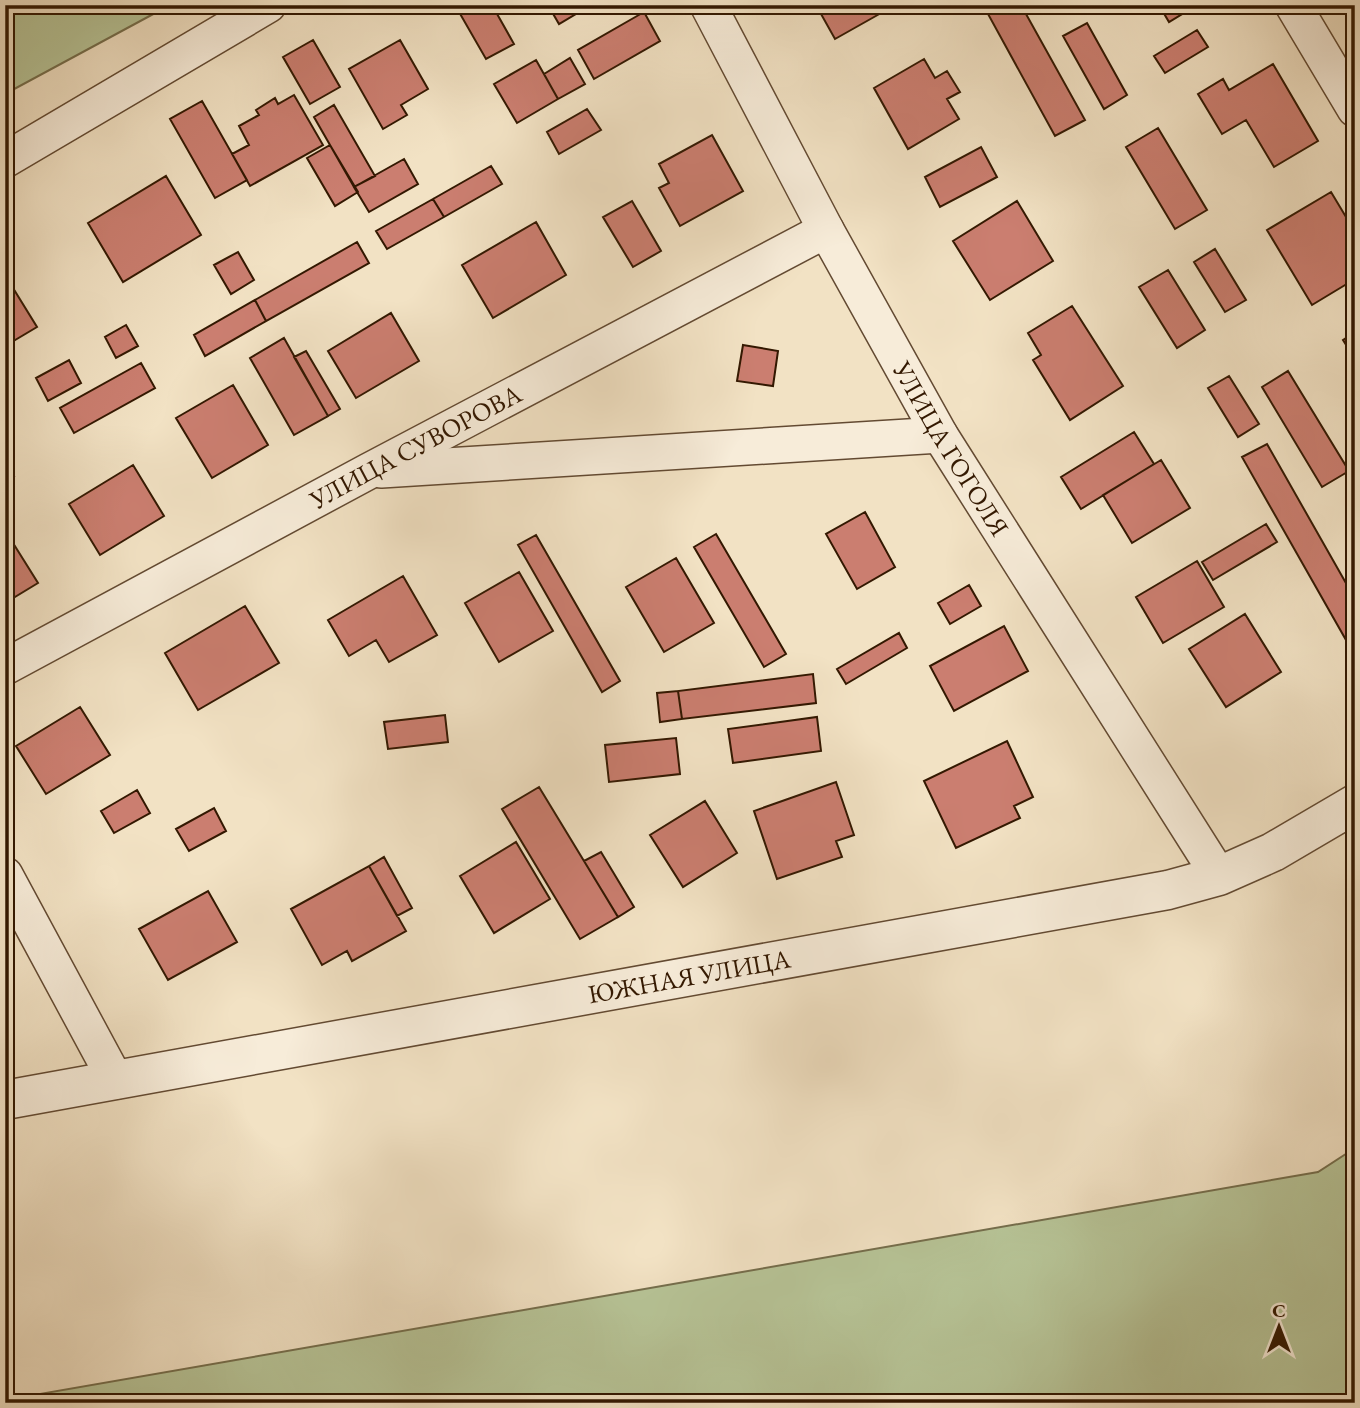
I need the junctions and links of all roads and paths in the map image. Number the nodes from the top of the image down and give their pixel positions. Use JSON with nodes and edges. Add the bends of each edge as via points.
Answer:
{"nodes":[{"id":1,"x":268,"y":5,"type":"edge"},
{"id":2,"x":708,"y":5,"type":"edge"},
{"id":3,"x":1293,"y":5,"type":"edge"},
{"id":4,"x":1355,"y":109,"type":"edge"},
{"id":5,"x":5,"y":160,"type":"edge"},
{"id":6,"x":826,"y":230,"type":"junction"},
{"id":7,"x":940,"y":435,"type":"junction"},
{"id":8,"x":369,"y":471,"type":"junction"},
{"id":9,"x":5,"y":667,"type":"edge"},
{"id":10,"x":1355,"y":804,"type":"edge"},
{"id":11,"x":5,"y":875,"type":"edge"},
{"id":12,"x":1219,"y":876,"type":"junction"},
{"id":13,"x":116,"y":1081,"type":"junction"},
{"id":14,"x":5,"y":1100,"type":"edge"}],
"edges":[{"from":1,"to":5,"type":"street"},
{"from":2,"to":6,"type":"street","name":"УЛИЦА ГОГОЛЯ"},
{"from":3,"to":4,"type":"street"},
{"from":6,"to":7,"type":"street","name":"УЛИЦА ГОГОЛЯ"},
{"from":6,"to":8,"type":"street","name":"УЛИЦА СУВОРОВА"},
{"from":7,"to":8,"type":"street"},
{"from":7,"to":12,"type":"street","name":"УЛИЦА ГОГОЛЯ"},
{"from":8,"to":9,"type":"street","name":"УЛИЦА СУВОРОВА"},
{"from":10,"to":12,"type":"street","name":"ЮЖНАЯ УЛИЦА","via":[[1273,852]]},
{"from":11,"to":13,"type":"street"},
{"from":12,"to":13,"type":"street","name":"ЮЖНАЯ УЛИЦА","via":[[1168,890]]},
{"from":13,"to":14,"type":"street","name":"ЮЖНАЯ УЛИЦА"}]}
